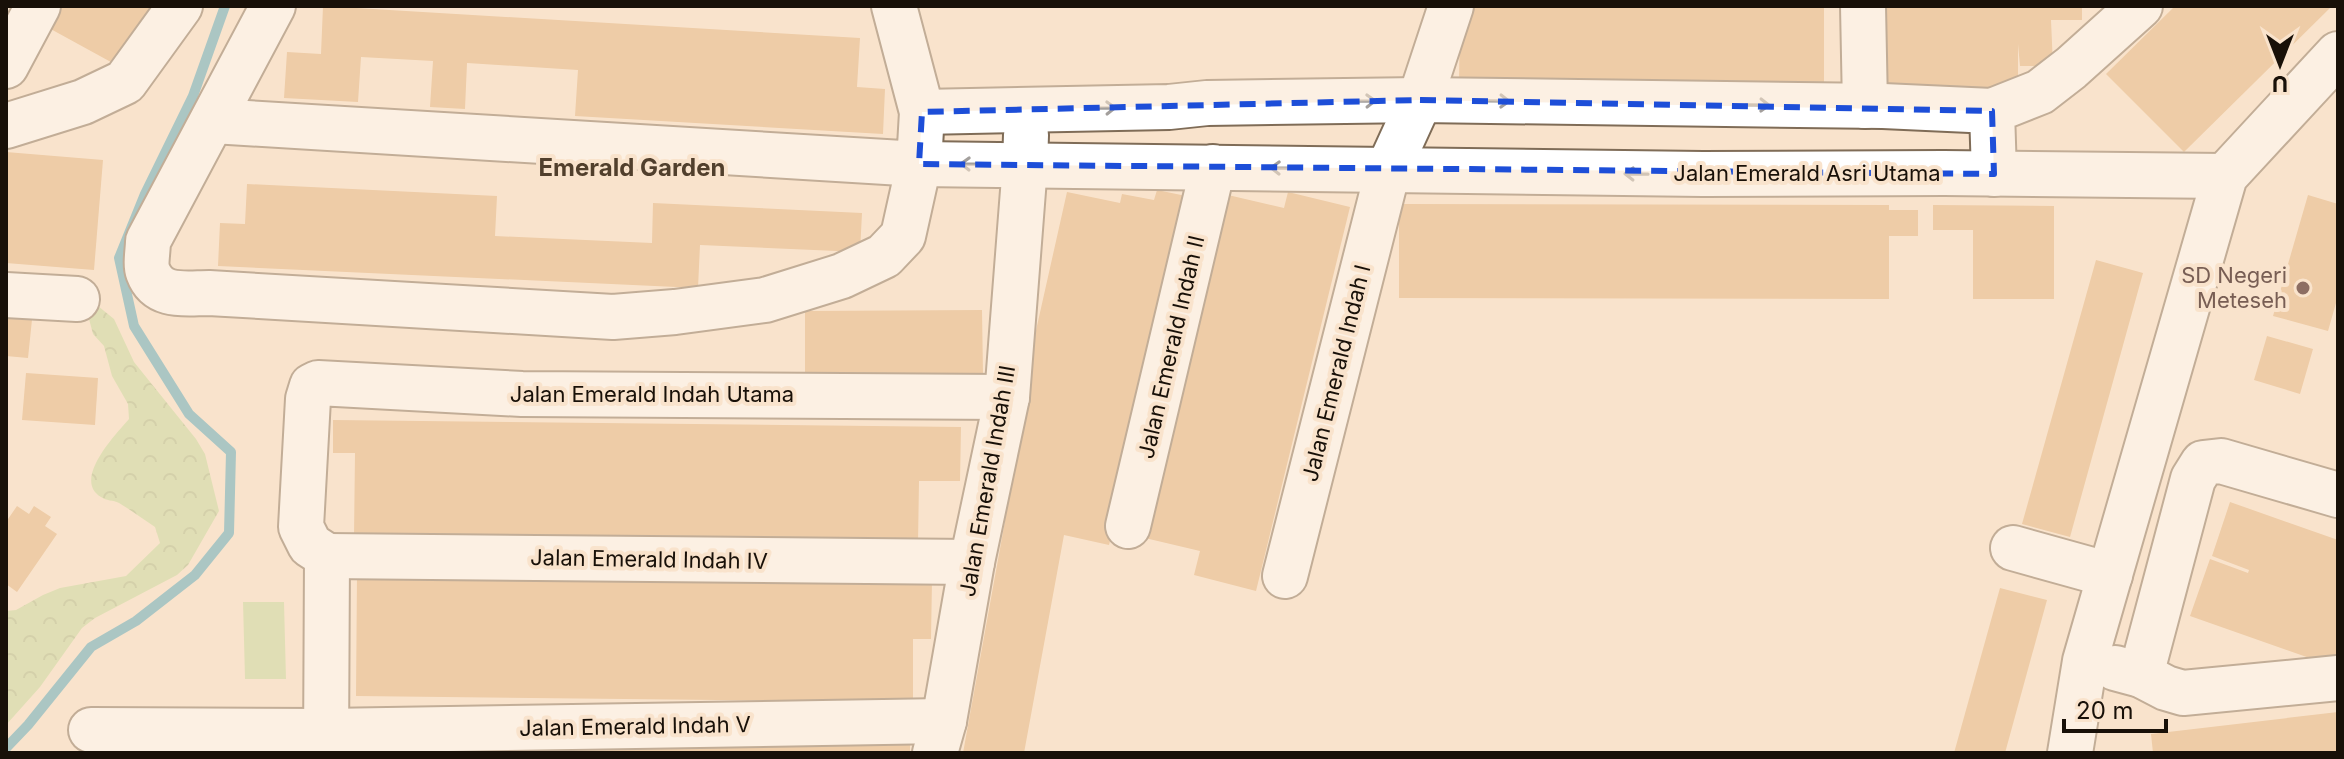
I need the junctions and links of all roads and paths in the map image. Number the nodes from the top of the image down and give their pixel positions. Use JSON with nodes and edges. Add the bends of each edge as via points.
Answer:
{"nodes":[{"id":1,"x":38,"y":6,"type":"edge"},
{"id":2,"x":180,"y":6,"type":"edge"},
{"id":3,"x":273,"y":6,"type":"edge"},
{"id":4,"x":894,"y":6,"type":"edge"},
{"id":5,"x":1451,"y":6,"type":"edge"},
{"id":6,"x":1863,"y":6,"type":"edge"},
{"id":7,"x":2140,"y":6,"type":"edge"},
{"id":8,"x":2338,"y":54,"type":"edge"},
{"id":9,"x":6,"y":66,"type":"edge"},
{"id":10,"x":1420,"y":100,"type":"junction"},
{"id":11,"x":1865,"y":106,"type":"junction"},
{"id":12,"x":1026,"y":111,"type":"junction"},
{"id":13,"x":1992,"y":111,"type":"junction"},
{"id":14,"x":922,"y":112,"type":"junction"},
{"id":15,"x":213,"y":121,"type":"junction"},
{"id":16,"x":6,"y":126,"type":"edge"},
{"id":17,"x":919,"y":164,"type":"junction"},
{"id":18,"x":1025,"y":165,"type":"junction"},
{"id":19,"x":1213,"y":167,"type":"junction"},
{"id":20,"x":1388,"y":170,"type":"junction"},
{"id":21,"x":1994,"y":174,"type":"junction"},
{"id":22,"x":2225,"y":176,"type":"junction"},
{"id":23,"x":6,"y":295,"type":"edge"},
{"id":24,"x":77,"y":299,"type":"dead end"},
{"id":25,"x":1007,"y":397,"type":"junction"},
{"id":26,"x":2338,"y":495,"type":"edge"},
{"id":27,"x":1128,"y":526,"type":"dead end"},
{"id":28,"x":2013,"y":548,"type":"dead end"},
{"id":29,"x":327,"y":556,"type":"junction"},
{"id":30,"x":972,"y":562,"type":"junction"},
{"id":31,"x":2110,"y":575,"type":"junction"},
{"id":32,"x":1285,"y":576,"type":"dead end"},
{"id":33,"x":2085,"y":661,"type":"junction"},
{"id":34,"x":2141,"y":675,"type":"junction"},
{"id":35,"x":2338,"y":678,"type":"edge"},
{"id":36,"x":91,"y":730,"type":"dead end"},
{"id":37,"x":939,"y":737,"type":"edge"},
{"id":38,"x":326,"y":742,"type":"edge"},
{"id":39,"x":2070,"y":753,"type":"edge"}],
"edges":[{"from":1,"to":9,"type":"street"},
{"from":2,"to":16,"type":"street","via":[[125,82],[83,102]]},
{"from":3,"to":15,"type":"street"},
{"from":4,"to":14,"type":"street"},
{"from":5,"to":10,"type":"street"},
{"from":6,"to":11,"type":"street"},
{"from":7,"to":13,"type":"street","via":[[2040,92]]},
{"from":8,"to":22,"type":"street"},
{"from":10,"to":11,"type":"street","one_way":true},
{"from":12,"to":10,"type":"street","one_way":true},
{"from":10,"to":20,"type":"street"},
{"from":11,"to":13,"type":"street"},
{"from":12,"to":14,"type":"street"},
{"from":12,"to":18,"type":"street","name":"Jalan Emerald Indah III"},
{"from":13,"to":21,"type":"street"},
{"from":14,"to":17,"type":"street"},
{"from":15,"to":17,"type":"street","name":"Jalan Emerald Asri Utama"},
{"from":15,"to":17,"type":"street","via":[[148,241],[147,271],[166,293],[613,317],[765,300],[842,276],[884,256],[903,236]]},
{"from":18,"to":17,"type":"street","name":"Jalan Emerald Asri Utama","one_way":true},
{"from":18,"to":19,"type":"street","name":"Jalan Emerald Asri Utama"},
{"from":18,"to":25,"type":"street","name":"Jalan Emerald Indah III"},
{"from":20,"to":19,"type":"street","name":"Jalan Emerald Asri Utama","one_way":true},
{"from":19,"to":27,"type":"street","name":"Jalan Emerald Indah II"},
{"from":21,"to":20,"type":"street","name":"Jalan Emerald Asri Utama","one_way":true},
{"from":20,"to":32,"type":"street","name":"Jalan Emerald Indah I"},
{"from":21,"to":22,"type":"street","name":"Jalan Emerald Asri Utama"},
{"from":22,"to":31,"type":"street"},
{"from":23,"to":24,"type":"street"},
{"from":25,"to":29,"type":"street","name":"Jalan Emerald Indah Utama","via":[[522,394],[318,383],[308,399],[301,527],[310,545]]},
{"from":25,"to":30,"type":"street","name":"Jalan Emerald Indah III"},
{"from":26,"to":34,"type":"street","via":[[2221,461],[2203,463],[2193,479]]},
{"from":28,"to":31,"type":"street"},
{"from":29,"to":30,"type":"street","name":"Jalan Emerald Indah IV"},
{"from":29,"to":38,"type":"street"},
{"from":30,"to":37,"type":"street","name":"Jalan Emerald Indah III"},
{"from":31,"to":33,"type":"street"},
{"from":33,"to":34,"type":"street"},
{"from":33,"to":39,"type":"street"},
{"from":34,"to":35,"type":"street","via":[[2183,693]]},
{"from":36,"to":38,"type":"street","name":"Jalan Emerald Indah V"},
{"from":37,"to":38,"type":"street","name":"Jalan Emerald Indah V"}]}
